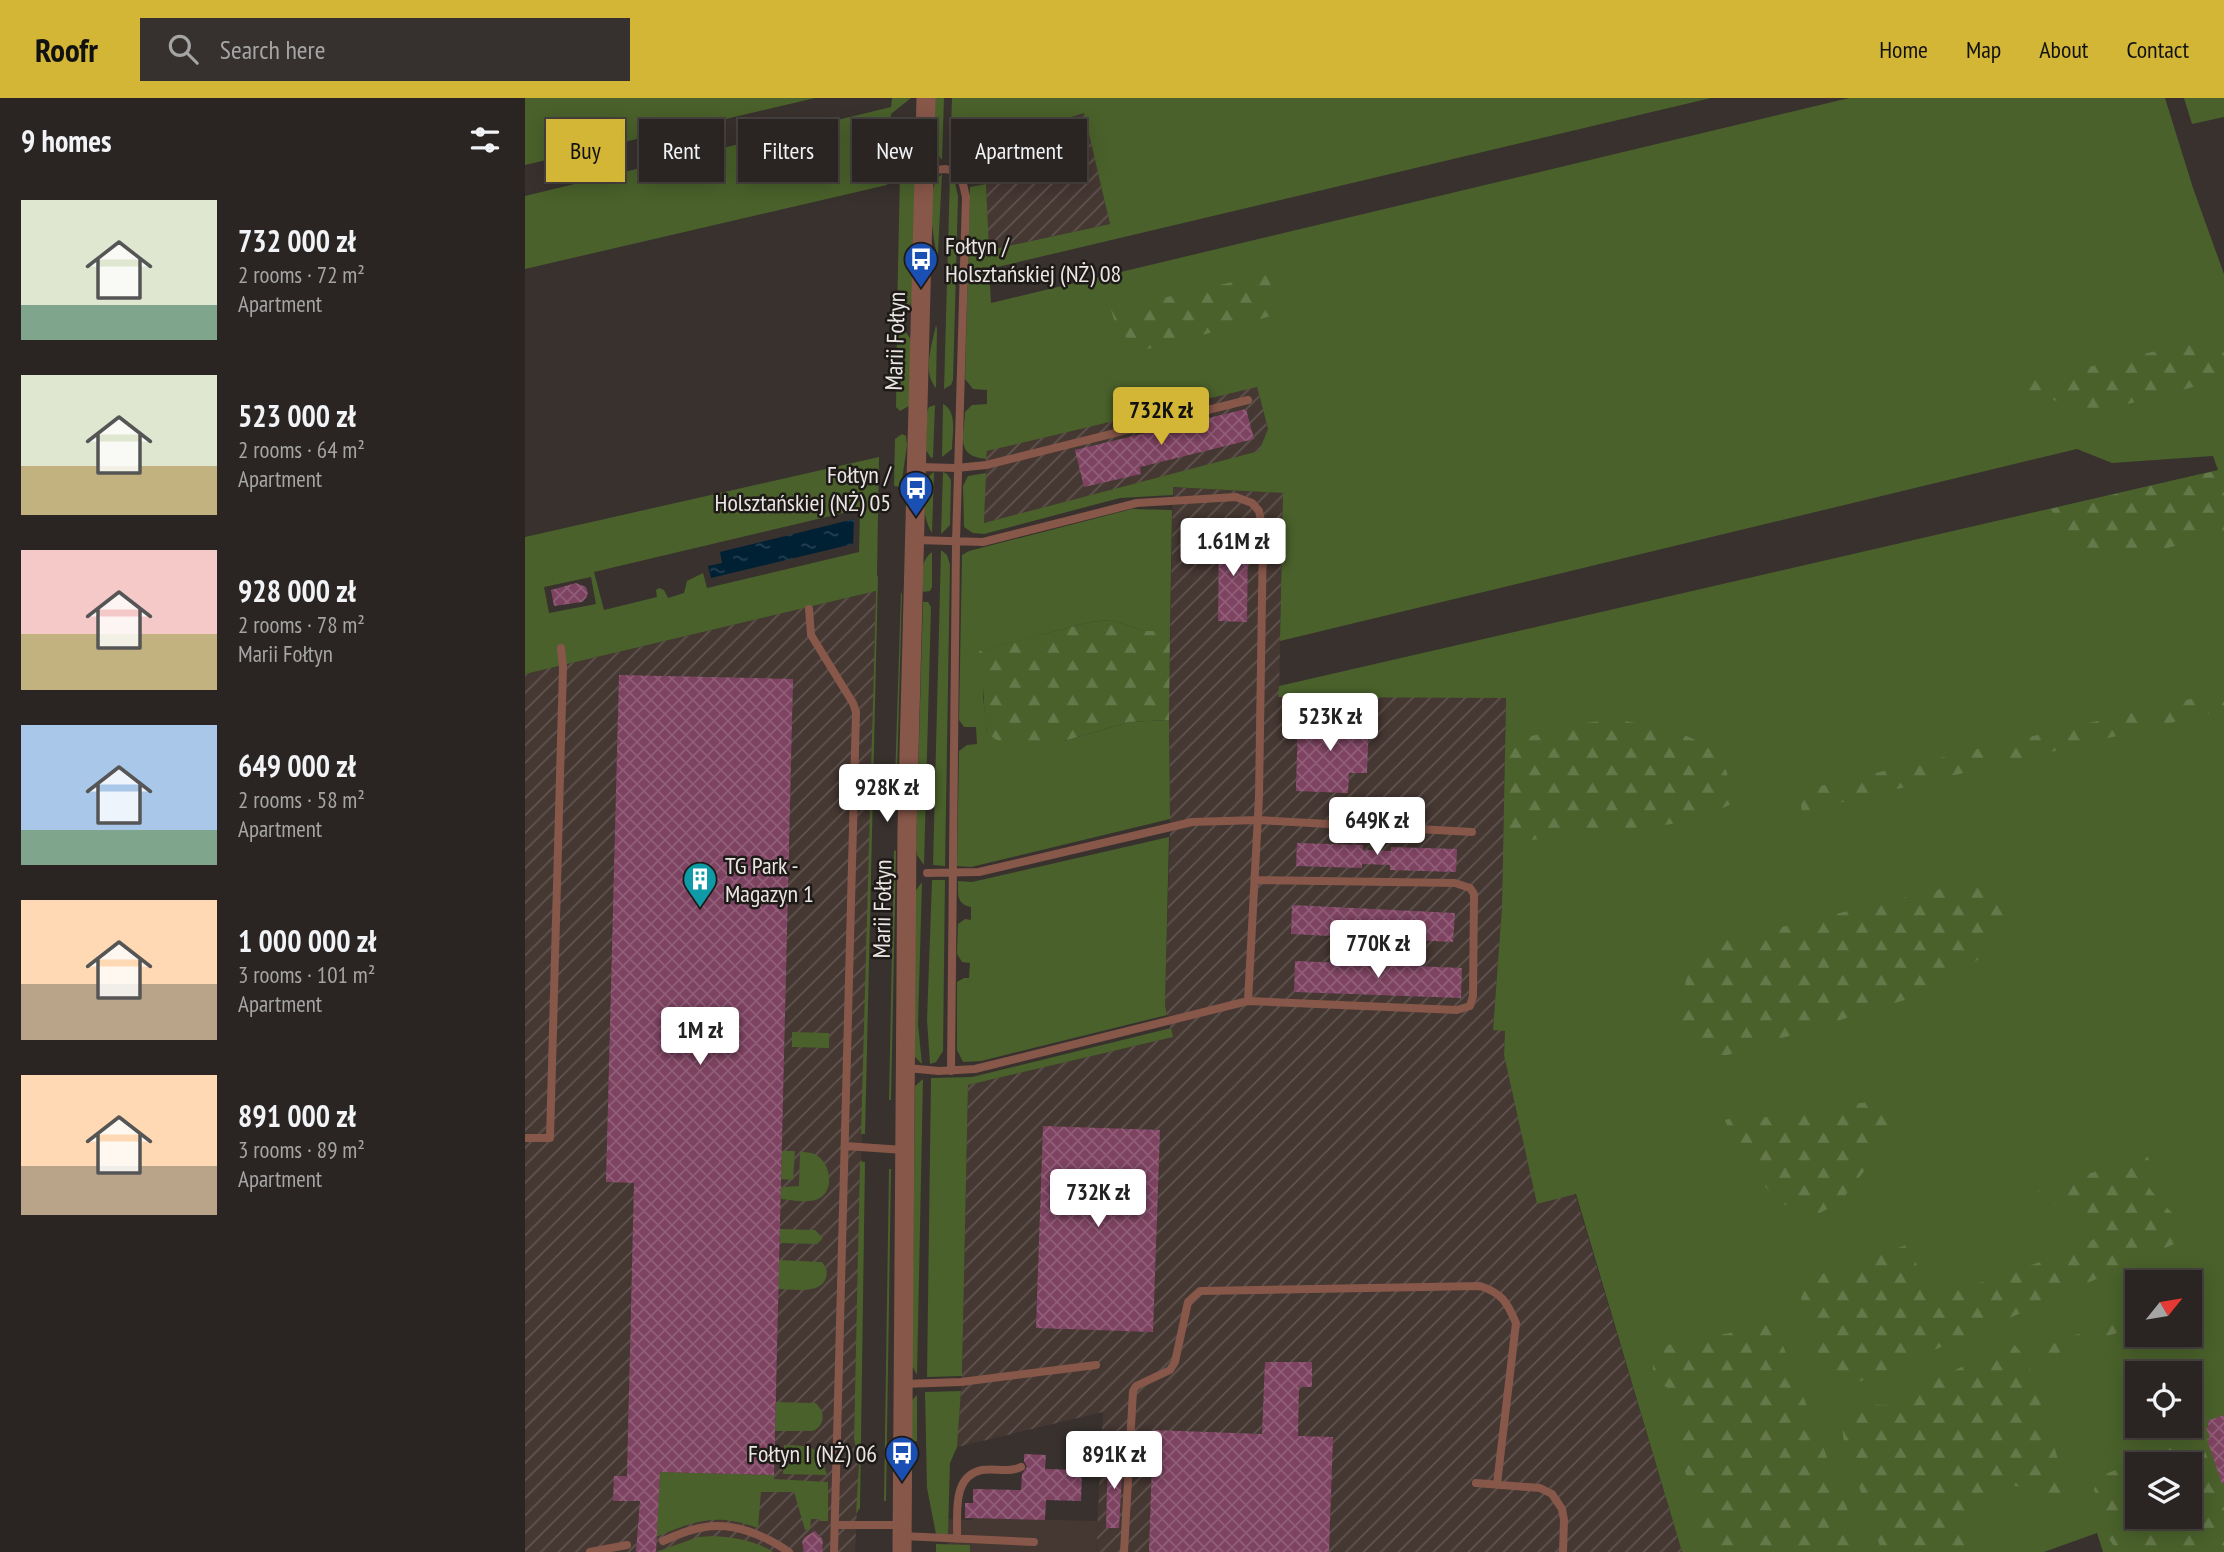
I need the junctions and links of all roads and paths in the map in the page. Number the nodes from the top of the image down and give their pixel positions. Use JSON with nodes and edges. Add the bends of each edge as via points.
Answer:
{"nodes":[{"id":1,"x":926,"y":98,"type":"edge"},
{"id":2,"x":925,"y":119,"type":"edge"},
{"id":3,"x":937,"y":170,"type":"edge"},
{"id":4,"x":924,"y":182,"type":"edge"},
{"id":5,"x":1248,"y":400,"type":"dead end"},
{"id":6,"x":916,"y":467,"type":"junction"},
{"id":7,"x":957,"y":468,"type":"junction"},
{"id":8,"x":916,"y":540,"type":"junction"},
{"id":9,"x":956,"y":542,"type":"junction"},
{"id":10,"x":809,"y":609,"type":"dead end"},
{"id":11,"x":561,"y":648,"type":"dead end"},
{"id":12,"x":1258,"y":820,"type":"junction"},
{"id":13,"x":1472,"y":832,"type":"dead end"},
{"id":14,"x":927,"y":873,"type":"dead end"},
{"id":15,"x":952,"y":874,"type":"junction"},
{"id":16,"x":1255,"y":880,"type":"junction"},
{"id":17,"x":1248,"y":1001,"type":"junction"},
{"id":18,"x":904,"y":1068,"type":"junction"},
{"id":19,"x":951,"y":1071,"type":"junction"},
{"id":20,"x":525,"y":1138,"type":"edge"},
{"id":21,"x":845,"y":1146,"type":"junction"},
{"id":22,"x":904,"y":1150,"type":"junction"},
{"id":23,"x":1096,"y":1366,"type":"dead end"},
{"id":24,"x":903,"y":1384,"type":"junction"},
{"id":25,"x":1021,"y":1467,"type":"dead end"},
{"id":26,"x":1476,"y":1483,"type":"dead end"},
{"id":27,"x":1497,"y":1485,"type":"junction"},
{"id":28,"x":835,"y":1525,"type":"junction"},
{"id":29,"x":902,"y":1538,"type":"edge"},
{"id":30,"x":957,"y":1539,"type":"junction"},
{"id":31,"x":663,"y":1541,"type":"dead end"},
{"id":32,"x":1034,"y":1542,"type":"dead end"},
{"id":33,"x":627,"y":1545,"type":"dead end"},
{"id":34,"x":590,"y":1552,"type":"edge"},
{"id":35,"x":789,"y":1552,"type":"edge"},
{"id":36,"x":834,"y":1552,"type":"edge"},
{"id":37,"x":1124,"y":1552,"type":"edge"},
{"id":38,"x":1563,"y":1552,"type":"edge"}],
"edges":[{"from":1,"to":2,"type":"street","name":"Marii Fołtyn"},
{"from":3,"to":7,"type":"lane","via":[[957,172],[966,197]]},
{"from":4,"to":6,"type":"street","name":"Marii Fołtyn"},
{"from":5,"to":7,"type":"lane","via":[[986,465]]},
{"from":6,"to":7,"type":"lane"},
{"from":6,"to":8,"type":"street","name":"Marii Fołtyn"},
{"from":7,"to":9,"type":"lane"},
{"from":8,"to":9,"type":"lane"},
{"from":8,"to":18,"type":"street","name":"Marii Fołtyn"},
{"from":9,"to":12,"type":"lane","via":[[983,542],[1137,503],[1236,497],[1252,503],[1259,511],[1263,531]]},
{"from":9,"to":15,"type":"lane"},
{"from":10,"to":21,"type":"lane","via":[[811,635],[856,709]]},
{"from":11,"to":20,"type":"lane","via":[[550,1139]]},
{"from":12,"to":13,"type":"lane"},
{"from":12,"to":15,"type":"lane","via":[[1192,822],[979,872]]},
{"from":12,"to":16,"type":"lane"},
{"from":14,"to":15,"type":"lane"},
{"from":15,"to":19,"type":"lane"},
{"from":16,"to":17,"type":"lane"},
{"from":16,"to":17,"type":"lane","via":[[1455,883],[1470,888],[1474,894],[1473,996],[1470,1006],[1457,1010]]},
{"from":17,"to":19,"type":"lane","via":[[975,1069]]},
{"from":18,"to":19,"type":"lane"},
{"from":18,"to":22,"type":"street","name":"Marii Fołtyn"},
{"from":21,"to":22,"type":"lane"},
{"from":21,"to":28,"type":"lane"},
{"from":22,"to":24,"type":"street","name":"Marii Fołtyn"},
{"from":23,"to":24,"type":"lane"},
{"from":24,"to":29,"type":"street","name":"Marii Fołtyn"},
{"from":25,"to":30,"type":"lane","via":[[981,1470],[961,1485]]},
{"from":26,"to":27,"type":"lane"},
{"from":27,"to":37,"type":"lane","via":[[1516,1324],[1508,1304],[1495,1290],[1479,1286],[1200,1292],[1188,1303],[1171,1370],[1133,1391]]},
{"from":27,"to":38,"type":"lane","via":[[1552,1493],[1562,1509]]},
{"from":28,"to":29,"type":"lane"},
{"from":28,"to":36,"type":"lane"},
{"from":29,"to":30,"type":"lane"},
{"from":30,"to":32,"type":"lane"},
{"from":31,"to":35,"type":"lane","via":[[715,1525],[762,1536]]},
{"from":33,"to":34,"type":"lane"}]}
